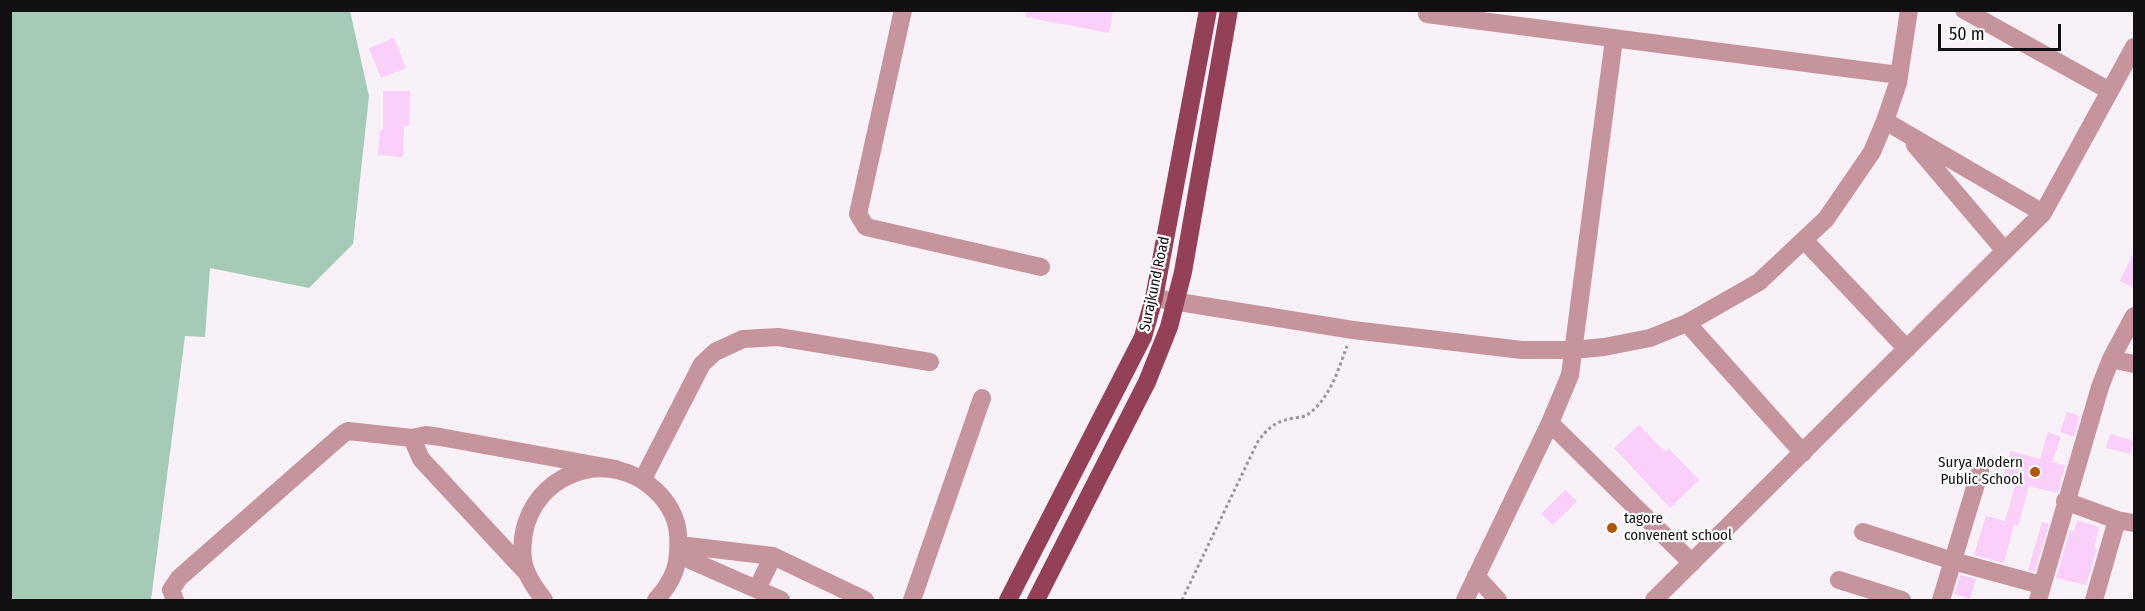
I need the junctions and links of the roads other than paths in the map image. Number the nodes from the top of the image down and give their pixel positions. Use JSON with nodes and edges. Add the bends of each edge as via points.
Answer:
{"nodes":[{"id":1,"x":903,"y":10,"type":"edge"},
{"id":2,"x":1208,"y":10,"type":"edge"},
{"id":3,"x":1229,"y":10,"type":"edge"},
{"id":4,"x":1909,"y":10,"type":"edge"},
{"id":5,"x":1964,"y":10,"type":"edge"},
{"id":6,"x":1427,"y":14,"type":"dead end"},
{"id":7,"x":1614,"y":39,"type":"junction"},
{"id":8,"x":2134,"y":47,"type":"edge"},
{"id":9,"x":1899,"y":75,"type":"junction"},
{"id":10,"x":2110,"y":92,"type":"junction"},
{"id":11,"x":1885,"y":121,"type":"junction"},
{"id":12,"x":1904,"y":133,"type":"junction"},
{"id":13,"x":2043,"y":213,"type":"junction"},
{"id":14,"x":1804,"y":240,"type":"junction"},
{"id":15,"x":2006,"y":251,"type":"junction"},
{"id":16,"x":1041,"y":267,"type":"dead end"},
{"id":17,"x":1154,"y":298,"type":"junction"},
{"id":18,"x":1176,"y":301,"type":"junction"},
{"id":19,"x":2134,"y":316,"type":"edge"},
{"id":20,"x":1687,"y":323,"type":"junction"},
{"id":21,"x":1906,"y":349,"type":"junction"},
{"id":22,"x":1573,"y":350,"type":"junction"},
{"id":23,"x":2111,"y":359,"type":"junction"},
{"id":24,"x":930,"y":362,"type":"dead end"},
{"id":25,"x":2134,"y":364,"type":"edge"},
{"id":26,"x":982,"y":398,"type":"dead end"},
{"id":27,"x":1550,"y":423,"type":"junction"},
{"id":28,"x":412,"y":438,"type":"junction"},
{"id":29,"x":1803,"y":453,"type":"junction"},
{"id":30,"x":616,"y":469,"type":"junction"},
{"id":31,"x":1980,"y":471,"type":"dead end"},
{"id":32,"x":643,"y":479,"type":"junction"},
{"id":33,"x":2065,"y":501,"type":"junction"},
{"id":34,"x":2126,"y":522,"type":"edge"},
{"id":35,"x":1863,"y":532,"type":"dead end"},
{"id":36,"x":679,"y":550,"type":"junction"},
{"id":37,"x":773,"y":556,"type":"junction"},
{"id":38,"x":1953,"y":561,"type":"junction"},
{"id":39,"x":1692,"y":563,"type":"junction"},
{"id":40,"x":526,"y":572,"type":"junction"},
{"id":41,"x":1476,"y":576,"type":"junction"},
{"id":42,"x":1839,"y":580,"type":"dead end"},
{"id":43,"x":757,"y":590,"type":"junction"},
{"id":44,"x":2040,"y":592,"type":"edge"},
{"id":45,"x":172,"y":597,"type":"edge"},
{"id":46,"x":544,"y":600,"type":"edge"},
{"id":47,"x":656,"y":600,"type":"edge"},
{"id":48,"x":781,"y":600,"type":"edge"},
{"id":49,"x":865,"y":600,"type":"edge"},
{"id":50,"x":912,"y":600,"type":"edge"},
{"id":51,"x":1008,"y":600,"type":"edge"},
{"id":52,"x":1036,"y":600,"type":"edge"},
{"id":53,"x":1464,"y":600,"type":"edge"},
{"id":54,"x":1498,"y":600,"type":"edge"},
{"id":55,"x":1654,"y":600,"type":"edge"},
{"id":56,"x":1902,"y":600,"type":"edge"},
{"id":57,"x":1941,"y":600,"type":"edge"},
{"id":58,"x":2094,"y":600,"type":"edge"}],
"edges":[{"from":1,"to":16,"type":"street","via":[[858,214],[860,220],[866,226]]},
{"from":2,"to":17,"type":"main road","name":"Surajkund Road"},
{"from":3,"to":18,"type":"main road","name":"Surajkund Road"},
{"from":4,"to":9,"type":"street"},
{"from":5,"to":10,"type":"street"},
{"from":6,"to":7,"type":"street"},
{"from":7,"to":9,"type":"street"},
{"from":7,"to":22,"type":"street"},
{"from":8,"to":10,"type":"street"},
{"from":9,"to":11,"type":"street"},
{"from":10,"to":13,"type":"street"},
{"from":11,"to":12,"type":"street"},
{"from":11,"to":14,"type":"street","via":[[1872,152],[1826,219]]},
{"from":12,"to":13,"type":"street"},
{"from":12,"to":15,"type":"street"},
{"from":13,"to":15,"type":"street"},
{"from":14,"to":20,"type":"street","via":[[1759,282]]},
{"from":14,"to":21,"type":"street"},
{"from":15,"to":21,"type":"street"},
{"from":17,"to":18,"type":"street"},
{"from":17,"to":51,"type":"main road","name":"Surajkund Road","via":[[1136,355]]},
{"from":18,"to":22,"type":"street","via":[[1353,330],[1522,350]]},
{"from":18,"to":52,"type":"main road","name":"Surajkund Road","via":[[1147,382]]},
{"from":19,"to":23,"type":"street"},
{"from":20,"to":22,"type":"street","via":[[1650,338]]},
{"from":20,"to":29,"type":"street"},
{"from":21,"to":29,"type":"street"},
{"from":22,"to":27,"type":"street","via":[[1568,382]]},
{"from":23,"to":25,"type":"street"},
{"from":23,"to":33,"type":"street"},
{"from":24,"to":32,"type":"street","via":[[778,337],[743,339],[715,352],[702,364]]},
{"from":26,"to":50,"type":"street"},
{"from":27,"to":39,"type":"street"},
{"from":27,"to":41,"type":"street"},
{"from":28,"to":30,"type":"street","via":[[440,436]]},
{"from":28,"to":40,"type":"street","via":[[421,459]]},
{"from":28,"to":45,"type":"street","via":[[356,430],[343,434],[179,578]]},
{"from":29,"to":39,"type":"street"},
{"from":30,"to":32,"type":"street"},
{"from":30,"to":40,"type":"street","via":[[583,469],[553,483],[531,508],[522,539]]},
{"from":31,"to":38,"type":"street"},
{"from":32,"to":36,"type":"street","via":[[665,499],[677,526]]},
{"from":33,"to":34,"type":"street"},
{"from":33,"to":44,"type":"street"},
{"from":34,"to":58,"type":"street"},
{"from":35,"to":38,"type":"street"},
{"from":36,"to":37,"type":"street"},
{"from":36,"to":43,"type":"street"},
{"from":36,"to":47,"type":"street","via":[[669,586]]},
{"from":37,"to":43,"type":"street"},
{"from":37,"to":49,"type":"street"},
{"from":38,"to":44,"type":"street"},
{"from":38,"to":57,"type":"street"},
{"from":39,"to":55,"type":"street"},
{"from":40,"to":46,"type":"street"},
{"from":41,"to":53,"type":"street"},
{"from":41,"to":54,"type":"street"},
{"from":42,"to":56,"type":"street"},
{"from":43,"to":48,"type":"street"}]}
